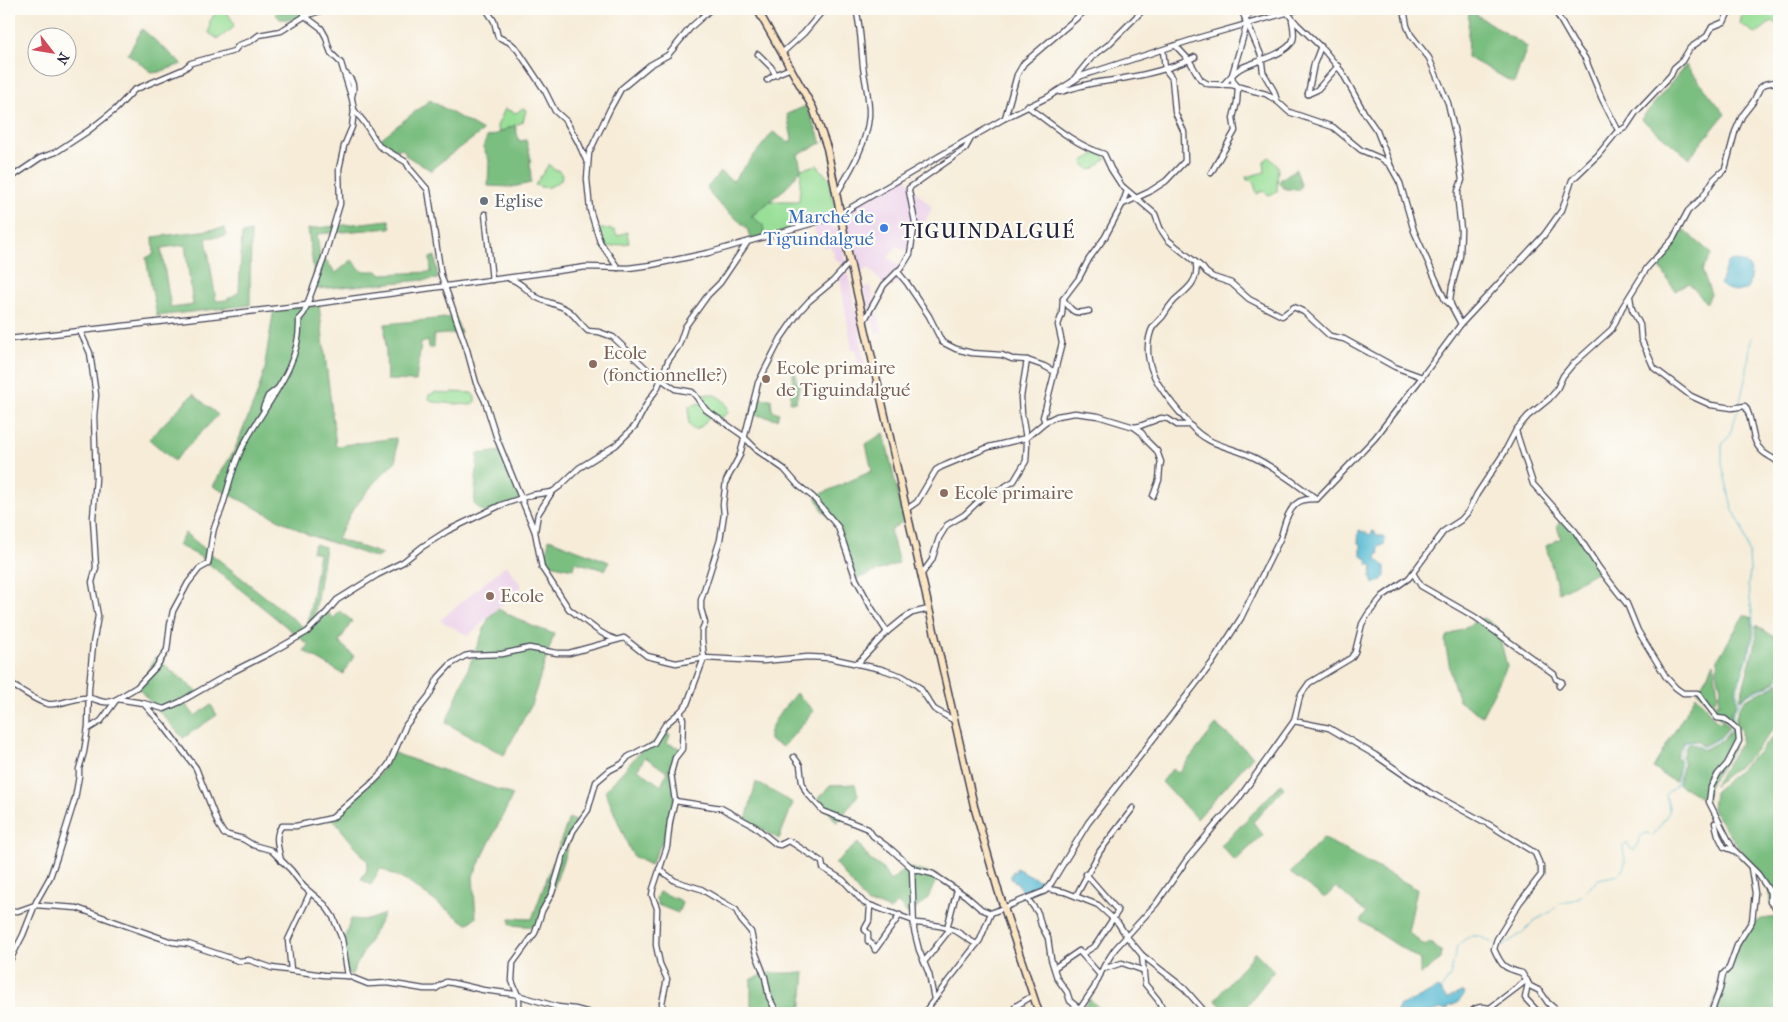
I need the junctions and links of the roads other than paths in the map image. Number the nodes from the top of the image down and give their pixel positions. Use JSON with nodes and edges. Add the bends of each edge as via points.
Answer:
{"nodes":[{"id":1,"x":326,"y":9,"type":"edge"},
{"id":2,"x":486,"y":9,"type":"edge"},
{"id":3,"x":711,"y":9,"type":"edge"},
{"id":4,"x":758,"y":9,"type":"edge"},
{"id":5,"x":824,"y":9,"type":"edge"},
{"id":6,"x":856,"y":9,"type":"edge"},
{"id":7,"x":1087,"y":9,"type":"edge"},
{"id":8,"x":1144,"y":9,"type":"edge"},
{"id":9,"x":1241,"y":9,"type":"edge"},
{"id":10,"x":1253,"y":9,"type":"edge"},
{"id":11,"x":1300,"y":9,"type":"edge"},
{"id":12,"x":1404,"y":9,"type":"edge"},
{"id":13,"x":1554,"y":9,"type":"edge"},
{"id":14,"x":1730,"y":9,"type":"edge"},
{"id":15,"x":1286,"y":10,"type":"edge"},
{"id":16,"x":303,"y":11,"type":"edge"},
{"id":17,"x":1292,"y":19,"type":"junction"},
{"id":18,"x":1246,"y":22,"type":"junction"},
{"id":19,"x":1176,"y":46,"type":"junction"},
{"id":20,"x":1321,"y":46,"type":"junction"},
{"id":21,"x":1163,"y":50,"type":"junction"},
{"id":22,"x":782,"y":53,"type":"junction"},
{"id":23,"x":758,"y":54,"type":"dead end"},
{"id":24,"x":1195,"y":57,"type":"dead end"},
{"id":25,"x":1189,"y":60,"type":"junction"},
{"id":26,"x":1263,"y":61,"type":"junction"},
{"id":27,"x":1338,"y":66,"type":"junction"},
{"id":28,"x":792,"y":68,"type":"junction"},
{"id":29,"x":1165,"y":69,"type":"junction"},
{"id":30,"x":776,"y":75,"type":"junction"},
{"id":31,"x":1232,"y":75,"type":"junction"},
{"id":32,"x":767,"y":80,"type":"dead end"},
{"id":33,"x":1073,"y":80,"type":"junction"},
{"id":34,"x":1779,"y":81,"type":"edge"},
{"id":35,"x":1223,"y":85,"type":"junction"},
{"id":36,"x":1238,"y":87,"type":"junction"},
{"id":37,"x":1054,"y":94,"type":"junction"},
{"id":38,"x":1277,"y":101,"type":"junction"},
{"id":39,"x":1027,"y":106,"type":"junction"},
{"id":40,"x":354,"y":110,"type":"junction"},
{"id":41,"x":1005,"y":118,"type":"junction"},
{"id":42,"x":1619,"y":132,"type":"junction"},
{"id":43,"x":971,"y":139,"type":"junction"},
{"id":44,"x":588,"y":163,"type":"junction"},
{"id":45,"x":1390,"y":165,"type":"junction"},
{"id":46,"x":1211,"y":173,"type":"dead end"},
{"id":47,"x":9,"y":180,"type":"edge"},
{"id":48,"x":1127,"y":192,"type":"junction"},
{"id":49,"x":836,"y":195,"type":"junction"},
{"id":50,"x":1134,"y":198,"type":"junction"},
{"id":51,"x":1122,"y":205,"type":"junction"},
{"id":52,"x":485,"y":214,"type":"dead end"},
{"id":53,"x":840,"y":214,"type":"junction"},
{"id":54,"x":747,"y":242,"type":"junction"},
{"id":55,"x":850,"y":262,"type":"junction"},
{"id":56,"x":1196,"y":264,"type":"junction"},
{"id":57,"x":618,"y":268,"type":"junction"},
{"id":58,"x":897,"y":271,"type":"junction"},
{"id":59,"x":504,"y":278,"type":"junction"},
{"id":60,"x":492,"y":280,"type":"junction"},
{"id":61,"x":444,"y":286,"type":"junction"},
{"id":62,"x":1630,"y":297,"type":"junction"},
{"id":63,"x":1063,"y":298,"type":"junction"},
{"id":64,"x":307,"y":305,"type":"junction"},
{"id":65,"x":1451,"y":305,"type":"junction"},
{"id":66,"x":1089,"y":311,"type":"dead end"},
{"id":67,"x":864,"y":321,"type":"junction"},
{"id":68,"x":1461,"y":324,"type":"junction"},
{"id":69,"x":80,"y":330,"type":"junction"},
{"id":70,"x":9,"y":339,"type":"edge"},
{"id":71,"x":1027,"y":360,"type":"junction"},
{"id":72,"x":1055,"y":372,"type":"junction"},
{"id":73,"x":1422,"y":377,"type":"junction"},
{"id":74,"x":661,"y":379,"type":"junction"},
{"id":75,"x":1045,"y":422,"type":"junction"},
{"id":76,"x":1190,"y":425,"type":"junction"},
{"id":77,"x":1134,"y":427,"type":"junction"},
{"id":78,"x":1516,"y":430,"type":"junction"},
{"id":79,"x":744,"y":437,"type":"junction"},
{"id":80,"x":1026,"y":438,"type":"junction"},
{"id":81,"x":1779,"y":463,"type":"edge"},
{"id":82,"x":552,"y":492,"type":"junction"},
{"id":83,"x":1153,"y":496,"type":"dead end"},
{"id":84,"x":522,"y":499,"type":"junction"},
{"id":85,"x":1317,"y":499,"type":"junction"},
{"id":86,"x":907,"y":509,"type":"junction"},
{"id":87,"x":535,"y":532,"type":"junction"},
{"id":88,"x":1413,"y":573,"type":"junction"},
{"id":89,"x":921,"y":574,"type":"junction"},
{"id":90,"x":929,"y":609,"type":"junction"},
{"id":91,"x":887,"y":632,"type":"junction"},
{"id":92,"x":617,"y":639,"type":"junction"},
{"id":93,"x":704,"y":658,"type":"junction"},
{"id":94,"x":857,"y":664,"type":"junction"},
{"id":95,"x":9,"y":684,"type":"edge"},
{"id":96,"x":1559,"y":686,"type":"dead end"},
{"id":97,"x":88,"y":697,"type":"junction"},
{"id":98,"x":117,"y":699,"type":"junction"},
{"id":99,"x":143,"y":703,"type":"junction"},
{"id":100,"x":680,"y":712,"type":"junction"},
{"id":101,"x":955,"y":721,"type":"junction"},
{"id":102,"x":1294,"y":721,"type":"junction"},
{"id":103,"x":88,"y":729,"type":"junction"},
{"id":104,"x":794,"y":757,"type":"dead end"},
{"id":105,"x":675,"y":801,"type":"junction"},
{"id":106,"x":1133,"y":808,"type":"dead end"},
{"id":107,"x":1715,"y":823,"type":"dead end"},
{"id":108,"x":1736,"y":852,"type":"junction"},
{"id":109,"x":281,"y":861,"type":"junction"},
{"id":110,"x":912,"y":867,"type":"junction"},
{"id":111,"x":1751,"y":867,"type":"junction"},
{"id":112,"x":659,"y":869,"type":"junction"},
{"id":113,"x":1086,"y":874,"type":"junction"},
{"id":114,"x":1048,"y":889,"type":"junction"},
{"id":115,"x":957,"y":890,"type":"junction"},
{"id":116,"x":310,"y":893,"type":"junction"},
{"id":117,"x":1076,"y":896,"type":"junction"},
{"id":118,"x":1027,"y":898,"type":"junction"},
{"id":119,"x":35,"y":905,"type":"junction"},
{"id":120,"x":870,"y":906,"type":"junction"},
{"id":121,"x":1004,"y":907,"type":"junction"},
{"id":122,"x":9,"y":911,"type":"edge"},
{"id":123,"x":991,"y":913,"type":"junction"},
{"id":124,"x":900,"y":915,"type":"junction"},
{"id":125,"x":1779,"y":917,"type":"edge"},
{"id":126,"x":1114,"y":919,"type":"junction"},
{"id":127,"x":914,"y":922,"type":"junction"},
{"id":128,"x":948,"y":929,"type":"junction"},
{"id":129,"x":1127,"y":937,"type":"junction"},
{"id":130,"x":977,"y":944,"type":"junction"},
{"id":131,"x":1082,"y":954,"type":"junction"},
{"id":132,"x":1142,"y":955,"type":"junction"},
{"id":133,"x":9,"y":962,"type":"edge"},
{"id":134,"x":924,"y":962,"type":"junction"},
{"id":135,"x":1054,"y":968,"type":"junction"},
{"id":136,"x":1102,"y":969,"type":"junction"},
{"id":137,"x":291,"y":970,"type":"junction"},
{"id":138,"x":1142,"y":970,"type":"junction"},
{"id":139,"x":1100,"y":975,"type":"junction"},
{"id":140,"x":348,"y":976,"type":"junction"},
{"id":141,"x":931,"y":982,"type":"junction"},
{"id":142,"x":1528,"y":982,"type":"junction"},
{"id":143,"x":942,"y":988,"type":"junction"},
{"id":144,"x":517,"y":995,"type":"junction"},
{"id":145,"x":1032,"y":996,"type":"junction"},
{"id":146,"x":934,"y":999,"type":"junction"},
{"id":147,"x":1479,"y":1007,"type":"junction"},
{"id":148,"x":1552,"y":1007,"type":"junction"},
{"id":149,"x":1490,"y":1008,"type":"junction"},
{"id":150,"x":1078,"y":1011,"type":"edge"},
{"id":151,"x":519,"y":1013,"type":"edge"},
{"id":152,"x":590,"y":1013,"type":"edge"},
{"id":153,"x":664,"y":1013,"type":"edge"},
{"id":154,"x":776,"y":1013,"type":"edge"},
{"id":155,"x":924,"y":1013,"type":"edge"},
{"id":156,"x":1011,"y":1013,"type":"edge"},
{"id":157,"x":1039,"y":1013,"type":"edge"},
{"id":158,"x":1165,"y":1013,"type":"edge"},
{"id":159,"x":1206,"y":1013,"type":"edge"},
{"id":160,"x":1470,"y":1013,"type":"edge"},
{"id":161,"x":1480,"y":1013,"type":"edge"},
{"id":162,"x":1502,"y":1013,"type":"edge"},
{"id":163,"x":1540,"y":1013,"type":"edge"},
{"id":164,"x":1544,"y":1013,"type":"edge"},
{"id":165,"x":1560,"y":1013,"type":"edge"},
{"id":166,"x":1711,"y":1013,"type":"edge"}],
"edges":[{"from":1,"to":16,"type":"street"},
{"from":2,"to":44,"type":"street","via":[[494,20],[498,37],[517,49],[555,111],[566,122]]},
{"from":3,"to":44,"type":"street","via":[[690,27],[668,55],[621,89],[589,153]]},
{"from":4,"to":22,"type":"street"},
{"from":5,"to":22,"type":"street"},
{"from":6,"to":49,"type":"street","via":[[869,117],[859,152]]},
{"from":7,"to":41,"type":"street","via":[[1024,63],[1017,75]]},
{"from":8,"to":33,"type":"street","via":[[1092,57]]},
{"from":9,"to":18,"type":"street"},
{"from":10,"to":18,"type":"street"},
{"from":11,"to":15,"type":"street"},
{"from":12,"to":65,"type":"street","via":[[1411,35],[1429,58],[1448,103],[1461,167],[1462,180],[1458,191],[1460,250]]},
{"from":13,"to":42,"type":"street","via":[[1585,58]]},
{"from":14,"to":42,"type":"street","via":[[1722,24],[1712,27],[1707,36],[1690,48],[1671,75]]},
{"from":15,"to":17,"type":"street"},
{"from":15,"to":18,"type":"street"},
{"from":16,"to":40,"type":"street","via":[[321,28],[331,53],[341,63]]},
{"from":16,"to":47,"type":"street","via":[[281,31],[259,35],[234,51],[191,63],[134,90],[88,131]]},
{"from":17,"to":20,"type":"street"},
{"from":17,"to":26,"type":"street","via":[[1293,40]]},
{"from":18,"to":19,"type":"street"},
{"from":18,"to":26,"type":"street"},
{"from":18,"to":31,"type":"street"},
{"from":19,"to":21,"type":"street"},
{"from":19,"to":25,"type":"street"},
{"from":20,"to":27,"type":"street"},
{"from":20,"to":27,"type":"street","via":[[1308,94],[1317,90]]},
{"from":21,"to":29,"type":"street"},
{"from":21,"to":33,"type":"street"},
{"from":22,"to":28,"type":"street"},
{"from":23,"to":30,"type":"street"},
{"from":24,"to":25,"type":"street"},
{"from":25,"to":29,"type":"street"},
{"from":25,"to":35,"type":"street","via":[[1201,80]]},
{"from":26,"to":31,"type":"street","via":[[1241,68]]},
{"from":26,"to":38,"type":"street","via":[[1263,72]]},
{"from":27,"to":45,"type":"street","via":[[1377,130]]},
{"from":28,"to":30,"type":"street"},
{"from":28,"to":49,"type":"street","via":[[818,118]]},
{"from":29,"to":37,"type":"street"},
{"from":29,"to":50,"type":"street","via":[[1172,78],[1176,112],[1184,132],[1185,161],[1166,181]]},
{"from":30,"to":32,"type":"street"},
{"from":31,"to":35,"type":"street"},
{"from":31,"to":36,"type":"street"},
{"from":33,"to":37,"type":"street"},
{"from":34,"to":62,"type":"street","via":[[1760,88],[1742,116],[1725,170],[1688,211],[1673,239],[1647,268]]},
{"from":35,"to":36,"type":"street"},
{"from":36,"to":38,"type":"street","via":[[1266,94]]},
{"from":36,"to":46,"type":"street","via":[[1233,118],[1235,130]]},
{"from":37,"to":39,"type":"street"},
{"from":38,"to":45,"type":"street","via":[[1295,115],[1333,126],[1361,150]]},
{"from":39,"to":41,"type":"street"},
{"from":39,"to":48,"type":"street","via":[[1061,133],[1104,154]]},
{"from":40,"to":61,"type":"street","via":[[379,146],[406,162],[428,190]]},
{"from":40,"to":64,"type":"street","via":[[339,169],[340,204]]},
{"from":41,"to":43,"type":"street"},
{"from":42,"to":68,"type":"street","via":[[1572,180],[1562,210],[1544,235]]},
{"from":43,"to":53,"type":"street"},
{"from":43,"to":58,"type":"street","via":[[965,149],[909,188],[915,230],[910,254]]},
{"from":44,"to":57,"type":"street","via":[[589,202],[595,228],[600,242]]},
{"from":45,"to":65,"type":"street","via":[[1400,183],[1421,249]]},
{"from":48,"to":50,"type":"street"},
{"from":48,"to":51,"type":"street"},
{"from":49,"to":53,"type":"street"},
{"from":50,"to":51,"type":"street"},
{"from":50,"to":56,"type":"street","via":[[1154,213],[1168,240]]},
{"from":51,"to":63,"type":"street","via":[[1106,237]]},
{"from":52,"to":60,"type":"street"},
{"from":53,"to":54,"type":"street"},
{"from":53,"to":55,"type":"street"},
{"from":54,"to":57,"type":"street","via":[[708,254]]},
{"from":54,"to":74,"type":"street","via":[[720,284],[685,326]]},
{"from":55,"to":67,"type":"street"},
{"from":55,"to":79,"type":"street","via":[[799,312],[781,338],[757,385]]},
{"from":56,"to":73,"type":"street","via":[[1213,277],[1231,283],[1270,311],[1282,316],[1297,307],[1330,336],[1344,339],[1395,367]]},
{"from":56,"to":76,"type":"street","via":[[1197,276],[1189,288],[1151,331],[1147,353],[1151,369],[1166,396]]},
{"from":57,"to":59,"type":"street","via":[[586,267]]},
{"from":58,"to":67,"type":"street","via":[[884,285]]},
{"from":58,"to":71,"type":"street","via":[[942,342],[972,353]]},
{"from":59,"to":60,"type":"street"},
{"from":59,"to":74,"type":"street","via":[[519,282],[536,297],[566,309],[588,331],[613,337],[646,370]]},
{"from":60,"to":61,"type":"street"},
{"from":61,"to":64,"type":"street"},
{"from":61,"to":84,"type":"street","via":[[476,383],[486,401],[497,439]]},
{"from":62,"to":78,"type":"street","via":[[1612,329],[1572,365],[1552,395]]},
{"from":62,"to":81,"type":"street","via":[[1640,325],[1641,339],[1654,368],[1691,396],[1711,405],[1745,406],[1758,445]]},
{"from":63,"to":66,"type":"street","via":[[1071,310],[1077,313]]},
{"from":63,"to":72,"type":"street","via":[[1058,325],[1062,342]]},
{"from":64,"to":69,"type":"street"},
{"from":64,"to":98,"type":"street","via":[[299,319],[300,329],[292,358],[241,450],[229,481],[213,532],[208,564],[199,569],[188,583],[173,611],[165,653],[145,680]]},
{"from":65,"to":68,"type":"street"},
{"from":67,"to":86,"type":"street"},
{"from":68,"to":73,"type":"street"},
{"from":69,"to":70,"type":"street"},
{"from":69,"to":97,"type":"street","via":[[90,353],[96,395],[93,518],[96,568],[92,582],[98,616]]},
{"from":71,"to":72,"type":"street"},
{"from":71,"to":80,"type":"street","via":[[1020,397]]},
{"from":72,"to":75,"type":"street","via":[[1044,410]]},
{"from":73,"to":85,"type":"street","via":[[1375,438]]},
{"from":74,"to":79,"type":"street","via":[[675,389],[692,392],[706,410]]},
{"from":74,"to":82,"type":"street","via":[[626,436]]},
{"from":75,"to":77,"type":"street","via":[[1075,413],[1103,417]]},
{"from":75,"to":80,"type":"street"},
{"from":76,"to":77,"type":"street","via":[[1177,425],[1162,418]]},
{"from":76,"to":85,"type":"street","via":[[1212,443],[1255,458]]},
{"from":77,"to":83,"type":"street","via":[[1156,451],[1161,462]]},
{"from":78,"to":88,"type":"street","via":[[1468,512],[1444,531]]},
{"from":78,"to":108,"type":"street","via":[[1533,484],[1575,531],[1627,604],[1638,631],[1666,677],[1683,693],[1699,694],[1718,718],[1738,730],[1739,741],[1711,787],[1709,798]]},
{"from":79,"to":91,"type":"street","via":[[784,469],[838,526],[856,580]]},
{"from":79,"to":93,"type":"street","via":[[726,481],[720,540],[702,598]]},
{"from":80,"to":86,"type":"street","via":[[989,447],[941,467],[917,502]]},
{"from":80,"to":89,"type":"street","via":[[1026,461],[1014,481],[988,492],[947,526],[932,560]]},
{"from":82,"to":84,"type":"street"},
{"from":82,"to":87,"type":"street","via":[[538,514]]},
{"from":84,"to":87,"type":"street"},
{"from":84,"to":99,"type":"street","via":[[501,505],[447,531],[403,562],[337,600],[307,632],[180,702],[164,709]]},
{"from":85,"to":114,"type":"street","via":[[1303,500],[1289,514],[1242,618],[1212,663],[1088,823]]},
{"from":86,"to":89,"type":"street"},
{"from":87,"to":92,"type":"street","via":[[542,568],[563,601],[597,630]]},
{"from":88,"to":96,"type":"street","via":[[1421,586],[1475,618],[1554,674],[1562,682]]},
{"from":88,"to":102,"type":"street","via":[[1383,596],[1364,620],[1351,658],[1309,683],[1300,696]]},
{"from":89,"to":90,"type":"street"},
{"from":90,"to":91,"type":"street","via":[[908,615]]},
{"from":90,"to":101,"type":"street"},
{"from":91,"to":94,"type":"street"},
{"from":92,"to":93,"type":"street","via":[[624,638],[647,656],[676,663]]},
{"from":92,"to":109,"type":"street","via":[[570,653],[530,648],[502,654],[470,654],[451,664],[406,725],[389,764],[369,786],[332,818],[282,826],[278,830]]},
{"from":93,"to":94,"type":"street","via":[[763,661],[808,656]]},
{"from":93,"to":100,"type":"street","via":[[687,704]]},
{"from":94,"to":101,"type":"street","via":[[892,672],[909,680],[920,688],[934,709]]},
{"from":95,"to":97,"type":"street","via":[[49,704]]},
{"from":97,"to":98,"type":"street","via":[[102,703]]},
{"from":97,"to":103,"type":"street"},
{"from":98,"to":99,"type":"street"},
{"from":98,"to":103,"type":"street","via":[[101,721]]},
{"from":99,"to":109,"type":"street","via":[[196,768],[224,834],[268,848]]},
{"from":100,"to":105,"type":"street","via":[[683,719],[682,749],[675,758],[671,773]]},
{"from":100,"to":144,"type":"street","via":[[654,742],[596,782],[588,810],[567,845],[538,927],[513,963],[512,981]]},
{"from":101,"to":121,"type":"street","via":[[974,806]]},
{"from":102,"to":129,"type":"street","via":[[1237,801]]},
{"from":102,"to":142,"type":"street","via":[[1330,728],[1429,792],[1535,854],[1542,873],[1520,902],[1494,948],[1503,966],[1522,973]]},
{"from":103,"to":119,"type":"street","via":[[75,799],[50,877]]},
{"from":104,"to":110,"type":"street","via":[[800,765],[802,782],[819,808],[868,829]]},
{"from":105,"to":112,"type":"street","via":[[667,847]]},
{"from":105,"to":120,"type":"street","via":[[721,808],[754,826],[776,844],[788,841],[801,847],[822,862],[823,868],[843,880],[859,900]]},
{"from":106,"to":113,"type":"street"},
{"from":107,"to":108,"type":"street","via":[[1724,847]]},
{"from":108,"to":111,"type":"street"},
{"from":109,"to":116,"type":"street"},
{"from":110,"to":115,"type":"street","via":[[933,874]]},
{"from":110,"to":127,"type":"street"},
{"from":111,"to":125,"type":"street","via":[[1770,892],[1770,902]]},
{"from":111,"to":166,"type":"street","via":[[1755,893],[1752,921],[1723,974]]},
{"from":112,"to":153,"type":"street","via":[[652,895],[657,908],[656,945],[667,979],[662,1003]]},
{"from":112,"to":154,"type":"street","via":[[675,881],[701,889],[736,910],[751,932]]},
{"from":113,"to":117,"type":"street"},
{"from":113,"to":126,"type":"street","via":[[1118,909]]},
{"from":114,"to":117,"type":"street"},
{"from":114,"to":118,"type":"street"},
{"from":115,"to":123,"type":"street"},
{"from":115,"to":128,"type":"street"},
{"from":116,"to":137,"type":"street","via":[[288,940]]},
{"from":116,"to":140,"type":"street","via":[[325,905],[333,917],[342,939]]},
{"from":117,"to":126,"type":"street","via":[[1098,905]]},
{"from":118,"to":121,"type":"street"},
{"from":118,"to":135,"type":"street","via":[[1038,913],[1048,938]]},
{"from":119,"to":122,"type":"street"},
{"from":119,"to":133,"type":"street"},
{"from":119,"to":137,"type":"street","via":[[77,908],[172,942],[239,961],[249,960]]},
{"from":120,"to":124,"type":"street"},
{"from":120,"to":124,"type":"street","via":[[870,921],[865,929],[868,942],[875,950]]},
{"from":121,"to":123,"type":"street"},
{"from":121,"to":145,"type":"street"},
{"from":123,"to":130,"type":"street"},
{"from":124,"to":127,"type":"street"},
{"from":126,"to":129,"type":"street"},
{"from":126,"to":131,"type":"street","via":[[1095,946]]},
{"from":127,"to":128,"type":"street"},
{"from":127,"to":134,"type":"street"},
{"from":128,"to":130,"type":"street"},
{"from":128,"to":134,"type":"street"},
{"from":129,"to":132,"type":"street"},
{"from":129,"to":136,"type":"street"},
{"from":130,"to":143,"type":"street"},
{"from":131,"to":135,"type":"street","via":[[1077,951]]},
{"from":131,"to":139,"type":"street"},
{"from":132,"to":138,"type":"street"},
{"from":132,"to":159,"type":"street","via":[[1184,988]]},
{"from":134,"to":141,"type":"street"},
{"from":135,"to":150,"type":"street","via":[[1068,992],[1068,999]]},
{"from":136,"to":138,"type":"street","via":[[1122,962]]},
{"from":136,"to":139,"type":"street"},
{"from":137,"to":140,"type":"street"},
{"from":138,"to":158,"type":"street","via":[[1145,984]]},
{"from":139,"to":150,"type":"street"},
{"from":140,"to":144,"type":"street","via":[[368,984],[388,983],[432,989],[446,982]]},
{"from":141,"to":143,"type":"street"},
{"from":141,"to":146,"type":"street"},
{"from":142,"to":148,"type":"street"},
{"from":142,"to":149,"type":"street"},
{"from":142,"to":163,"type":"street","via":[[1526,999]]},
{"from":143,"to":146,"type":"street"},
{"from":144,"to":151,"type":"street"},
{"from":144,"to":152,"type":"street"},
{"from":145,"to":156,"type":"street"},
{"from":145,"to":157,"type":"street"},
{"from":146,"to":155,"type":"street"},
{"from":147,"to":149,"type":"street"},
{"from":147,"to":160,"type":"street"},
{"from":147,"to":161,"type":"street"},
{"from":148,"to":164,"type":"street"},
{"from":148,"to":165,"type":"street"},
{"from":149,"to":162,"type":"street"}]}
